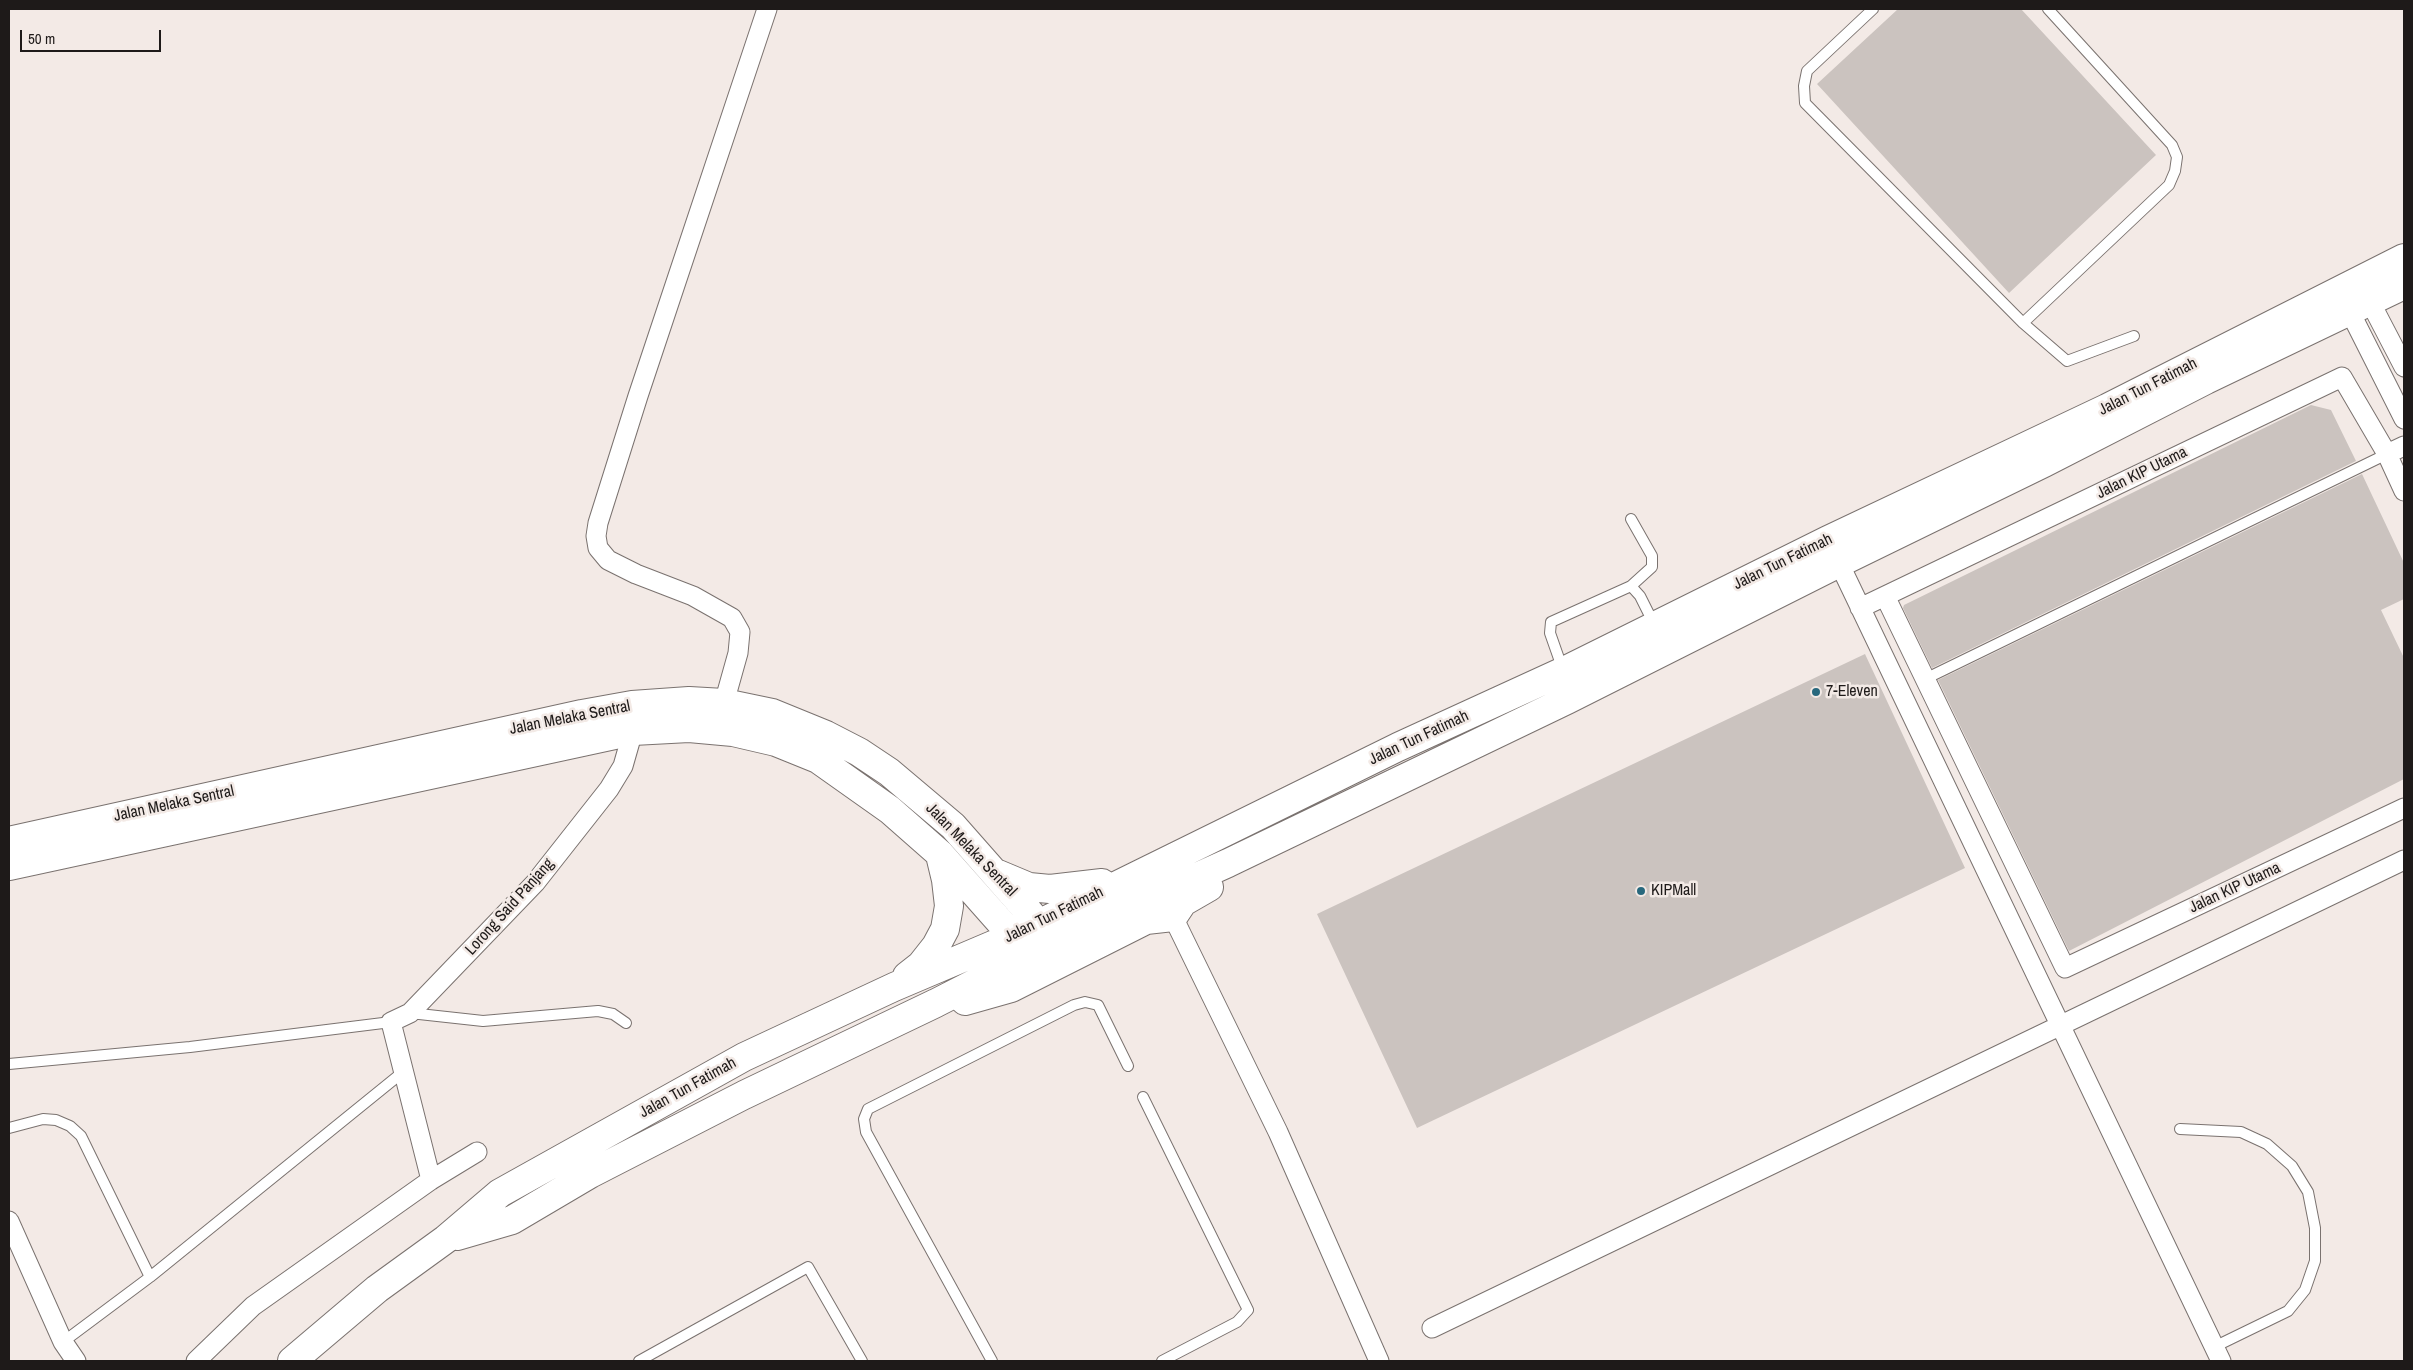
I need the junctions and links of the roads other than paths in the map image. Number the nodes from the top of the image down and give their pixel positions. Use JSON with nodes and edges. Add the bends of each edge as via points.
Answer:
{"nodes":[{"id":1,"x":767,"y":9,"type":"edge"},
{"id":2,"x":1873,"y":9,"type":"edge"},
{"id":3,"x":2048,"y":9,"type":"edge"},
{"id":4,"x":2404,"y":258,"type":"edge"},
{"id":5,"x":2404,"y":286,"type":"edge"},
{"id":6,"x":2355,"y":295,"type":"junction"},
{"id":7,"x":2023,"y":323,"type":"junction"},
{"id":8,"x":2134,"y":336,"type":"dead end"},
{"id":9,"x":2404,"y":367,"type":"edge"},
{"id":10,"x":2404,"y":419,"type":"edge"},
{"id":11,"x":2404,"y":446,"type":"edge"},
{"id":12,"x":2387,"y":454,"type":"junction"},
{"id":13,"x":2404,"y":491,"type":"edge"},
{"id":14,"x":1631,"y":519,"type":"dead end"},
{"id":15,"x":1839,"y":563,"type":"junction"},
{"id":16,"x":1631,"y":586,"type":"junction"},
{"id":17,"x":1885,"y":596,"type":"junction"},
{"id":18,"x":1860,"y":608,"type":"junction"},
{"id":19,"x":1654,"y":624,"type":"junction"},
{"id":20,"x":1564,"y":671,"type":"junction"},
{"id":21,"x":1925,"y":679,"type":"junction"},
{"id":22,"x":724,"y":703,"type":"junction"},
{"id":23,"x":633,"y":731,"type":"junction"},
{"id":24,"x":2404,"y":808,"type":"edge"},
{"id":25,"x":9,"y":841,"type":"edge"},
{"id":26,"x":940,"y":854,"type":"junction"},
{"id":27,"x":2404,"y":860,"type":"edge"},
{"id":28,"x":1228,"y":863,"type":"junction"},
{"id":29,"x":9,"y":866,"type":"edge"},
{"id":30,"x":991,"y":870,"type":"junction"},
{"id":31,"x":1140,"y":874,"type":"junction"},
{"id":32,"x":1173,"y":917,"type":"junction"},
{"id":33,"x":1047,"y":933,"type":"junction"},
{"id":34,"x":1021,"y":946,"type":"junction"},
{"id":35,"x":894,"y":987,"type":"junction"},
{"id":36,"x":936,"y":1003,"type":"junction"},
{"id":37,"x":410,"y":1013,"type":"junction"},
{"id":38,"x":391,"y":1022,"type":"junction"},
{"id":39,"x":626,"y":1023,"type":"dead end"},
{"id":40,"x":2060,"y":1026,"type":"junction"},
{"id":41,"x":9,"y":1064,"type":"edge"},
{"id":42,"x":1128,"y":1066,"type":"dead end"},
{"id":43,"x":403,"y":1072,"type":"junction"},
{"id":44,"x":1143,"y":1097,"type":"dead end"},
{"id":45,"x":9,"y":1128,"type":"edge"},
{"id":46,"x":2180,"y":1129,"type":"dead end"},
{"id":47,"x":478,"y":1152,"type":"dead end"},
{"id":48,"x":432,"y":1180,"type":"junction"},
{"id":49,"x":9,"y":1221,"type":"edge"},
{"id":50,"x":446,"y":1239,"type":"junction"},
{"id":51,"x":150,"y":1276,"type":"junction"},
{"id":52,"x":1432,"y":1328,"type":"dead end"},
{"id":53,"x":63,"y":1342,"type":"junction"},
{"id":54,"x":2217,"y":1354,"type":"edge"},
{"id":55,"x":76,"y":1361,"type":"edge"},
{"id":56,"x":196,"y":1361,"type":"edge"},
{"id":57,"x":292,"y":1361,"type":"edge"},
{"id":58,"x":639,"y":1361,"type":"edge"},
{"id":59,"x":862,"y":1361,"type":"edge"},
{"id":60,"x":992,"y":1361,"type":"edge"},
{"id":61,"x":1162,"y":1361,"type":"edge"},
{"id":62,"x":1380,"y":1361,"type":"edge"}],
"edges":[{"from":1,"to":22,"type":"street","via":[[638,396],[596,536],[598,548],[608,560],[694,596],[732,618],[740,632]]},
{"from":2,"to":7,"type":"lane","via":[[1807,71],[1805,103]]},
{"from":3,"to":7,"type":"lane","via":[[2172,145],[2177,157],[2176,171],[2169,186]]},
{"from":4,"to":6,"type":"main road","name":"Jalan Tun Fatimah"},
{"from":5,"to":6,"type":"main road","name":"Jalan Tun Fatimah"},
{"from":6,"to":9,"type":"street"},
{"from":6,"to":10,"type":"street"},
{"from":6,"to":15,"type":"main road","name":"Jalan Tun Fatimah"},
{"from":6,"to":19,"type":"main road","name":"Jalan Tun Fatimah","via":[[2107,408]]},
{"from":7,"to":8,"type":"lane","via":[[2067,360]]},
{"from":11,"to":12,"type":"street"},
{"from":12,"to":13,"type":"street","name":"Jalan KIP Utama"},
{"from":12,"to":17,"type":"street","name":"Jalan KIP Utama","via":[[2342,376]]},
{"from":12,"to":21,"type":"lane"},
{"from":14,"to":16,"type":"lane","via":[[1652,556],[1652,567]]},
{"from":15,"to":18,"type":"street"},
{"from":15,"to":28,"type":"main road","name":"Jalan Tun Fatimah","via":[[1567,700]]},
{"from":16,"to":19,"type":"lane","via":[[1640,596]]},
{"from":16,"to":20,"type":"lane","via":[[1550,622],[1550,633]]},
{"from":17,"to":18,"type":"street","name":"Jalan KIP Utama"},
{"from":17,"to":21,"type":"street"},
{"from":18,"to":40,"type":"street"},
{"from":19,"to":20,"type":"main road","name":"Jalan Tun Fatimah"},
{"from":20,"to":31,"type":"main road","name":"Jalan Tun Fatimah"},
{"from":21,"to":24,"type":"street","name":"Jalan KIP Utama","via":[[2065,968]]},
{"from":22,"to":25,"type":"main road","name":"Jalan Melaka Sentral","via":[[632,705],[582,714]]},
{"from":22,"to":30,"type":"main road","name":"Jalan Melaka Sentral","via":[[772,713],[859,752],[889,772],[953,826]]},
{"from":23,"to":26,"type":"main road","name":"Jalan Melaka Sentral","via":[[689,728],[733,732],[784,745],[818,759],[854,783]]},
{"from":23,"to":29,"type":"main road","name":"Jalan Melaka Sentral"},
{"from":23,"to":37,"type":"street","name":"Lorong Said Panjang","via":[[623,766],[609,789],[535,883]]},
{"from":26,"to":34,"type":"main road","name":"Jalan Melaka Sentral"},
{"from":26,"to":35,"type":"main road","via":[[949,906],[945,929],[920,965]]},
{"from":27,"to":40,"type":"street"},
{"from":28,"to":32,"type":"main road","via":[[1225,873],[1214,884],[1183,902]]},
{"from":28,"to":33,"type":"main road","name":"Jalan Tun Fatimah"},
{"from":30,"to":31,"type":"main road","via":[[1029,887],[1050,889],[1098,884]]},
{"from":30,"to":33,"type":"main road","name":"Jalan Melaka Sentral"},
{"from":31,"to":33,"type":"main road","name":"Jalan Tun Fatimah"},
{"from":32,"to":36,"type":"main road","via":[[1146,920],[1011,988],[970,1000]]},
{"from":32,"to":62,"type":"street","via":[[1278,1132]]},
{"from":33,"to":34,"type":"main road","name":"Jalan Tun Fatimah"},
{"from":34,"to":35,"type":"main road","name":"Jalan Tun Fatimah"},
{"from":34,"to":36,"type":"main road","name":"Jalan Tun Fatimah"},
{"from":35,"to":50,"type":"main road","name":"Jalan Tun Fatimah","via":[[744,1057],[500,1193]]},
{"from":36,"to":50,"type":"main road","name":"Jalan Tun Fatimah","via":[[753,1090],[598,1169],[512,1220]]},
{"from":37,"to":38,"type":"street","name":"Lorong Said Panjang"},
{"from":37,"to":39,"type":"lane","via":[[483,1021],[598,1011],[613,1014]]},
{"from":38,"to":41,"type":"lane","via":[[190,1047]]},
{"from":38,"to":43,"type":"street"},
{"from":40,"to":52,"type":"street"},
{"from":40,"to":54,"type":"street"},
{"from":42,"to":60,"type":"lane","via":[[1098,1006],[1085,1002],[868,1109],[864,1119],[866,1132]]},
{"from":43,"to":48,"type":"street"},
{"from":43,"to":51,"type":"lane"},
{"from":44,"to":61,"type":"lane","via":[[1248,1310],[1237,1322]]},
{"from":45,"to":51,"type":"lane","via":[[43,1119],[56,1120],[81,1136]]},
{"from":46,"to":54,"type":"lane","via":[[2241,1132],[2267,1144],[2292,1166],[2308,1192],[2315,1228],[2315,1261],[2305,1290],[2288,1311]]},
{"from":47,"to":48,"type":"street"},
{"from":48,"to":56,"type":"street","via":[[253,1306]]},
{"from":49,"to":53,"type":"street"},
{"from":50,"to":57,"type":"main road","name":"Jalan Tun Fatimah","via":[[376,1289]]},
{"from":51,"to":53,"type":"lane"},
{"from":53,"to":55,"type":"street"},
{"from":58,"to":59,"type":"lane","via":[[808,1267]]}]}
